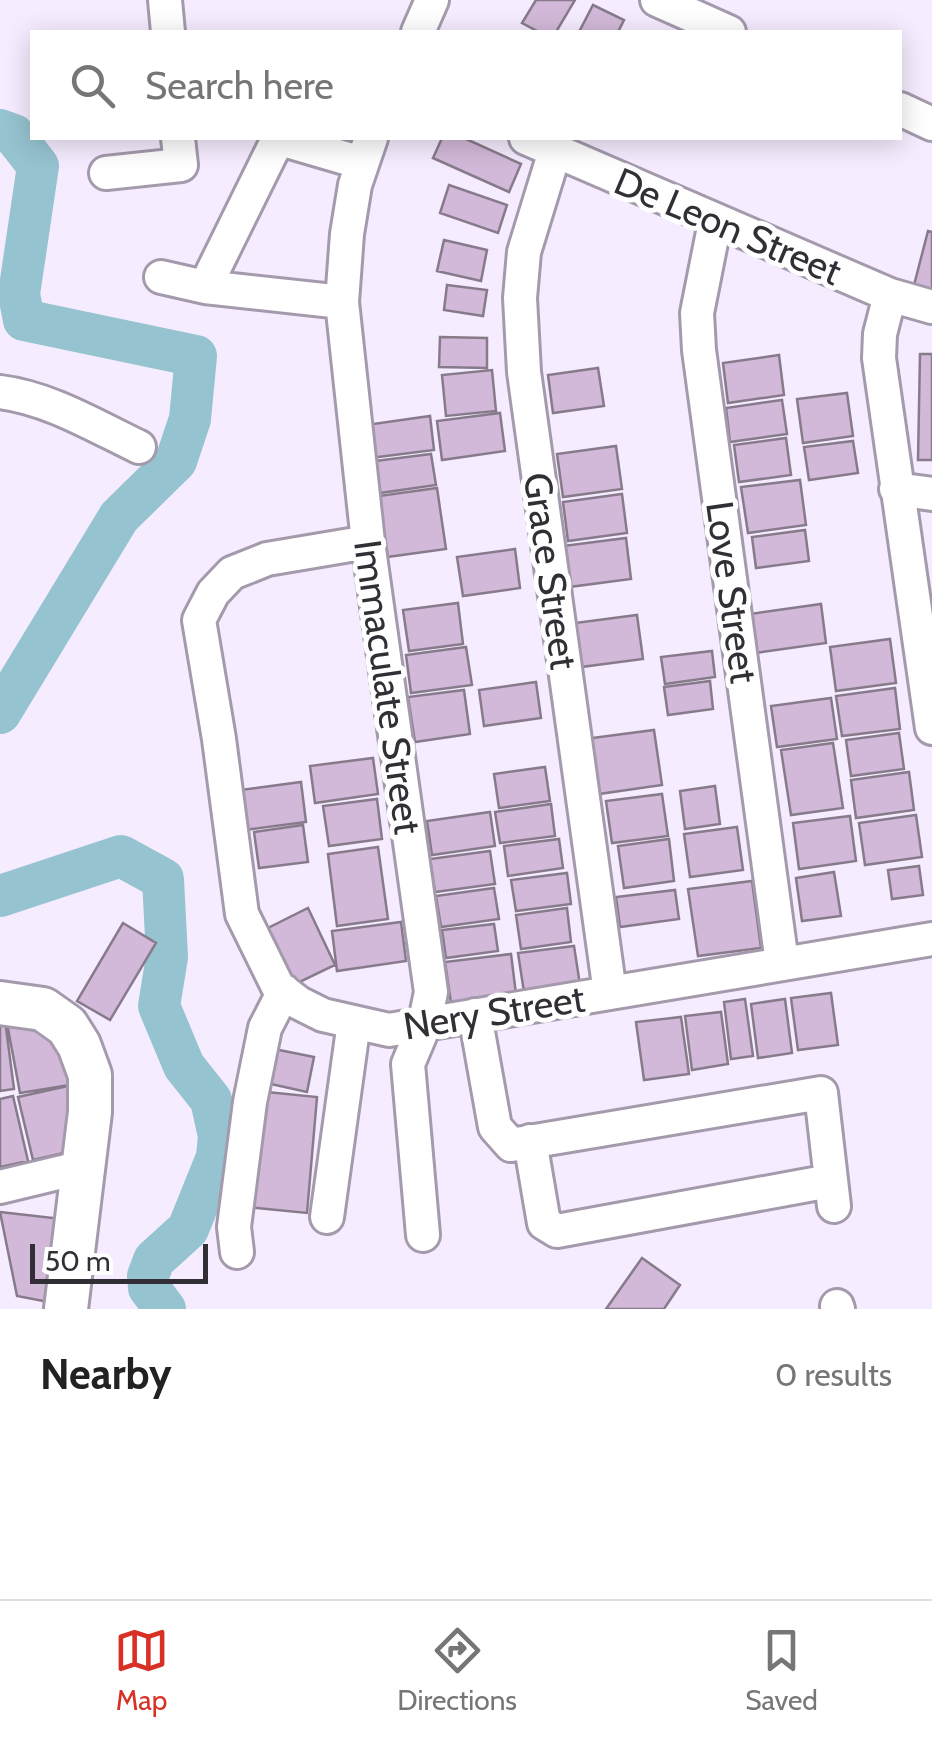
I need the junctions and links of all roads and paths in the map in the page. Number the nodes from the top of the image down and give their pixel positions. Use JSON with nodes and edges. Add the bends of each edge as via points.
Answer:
{"nodes":[{"id":1,"x":164,"y":0,"type":"edge"},
{"id":2,"x":432,"y":0,"type":"edge"},
{"id":3,"x":657,"y":0,"type":"edge"},
{"id":4,"x":168,"y":30,"type":"edge"},
{"id":5,"x":419,"y":30,"type":"edge"},
{"id":6,"x":724,"y":30,"type":"edge"},
{"id":7,"x":902,"y":110,"type":"edge"},
{"id":8,"x":932,"y":124,"type":"edge"},
{"id":9,"x":178,"y":140,"type":"edge"},
{"id":10,"x":540,"y":144,"type":"edge"},
{"id":11,"x":367,"y":150,"type":"edge"},
{"id":12,"x":106,"y":172,"type":"dead end"},
{"id":13,"x":714,"y":222,"type":"junction"},
{"id":14,"x":162,"y":277,"type":"dead end"},
{"id":15,"x":205,"y":287,"type":"junction"},
{"id":16,"x":890,"y":295,"type":"junction"},
{"id":17,"x":342,"y":302,"type":"junction"},
{"id":18,"x":932,"y":307,"type":"edge"},
{"id":19,"x":0,"y":392,"type":"edge"},
{"id":20,"x":139,"y":447,"type":"dead end"},
{"id":21,"x":896,"y":489,"type":"junction"},
{"id":22,"x":932,"y":494,"type":"edge"},
{"id":23,"x":368,"y":542,"type":"junction"},
{"id":24,"x":932,"y":728,"type":"edge"},
{"id":25,"x":932,"y":939,"type":"edge"},
{"id":26,"x":782,"y":964,"type":"junction"},
{"id":27,"x":284,"y":991,"type":"junction"},
{"id":28,"x":610,"y":993,"type":"junction"},
{"id":29,"x":0,"y":1003,"type":"edge"},
{"id":30,"x":475,"y":1015,"type":"junction"},
{"id":31,"x":354,"y":1022,"type":"junction"},
{"id":32,"x":424,"y":1026,"type":"junction"},
{"id":33,"x":530,"y":1141,"type":"junction"},
{"id":34,"x":84,"y":1167,"type":"junction"},
{"id":35,"x":0,"y":1187,"type":"edge"},
{"id":36,"x":327,"y":1217,"type":"dead end"},
{"id":37,"x":422,"y":1235,"type":"dead end"},
{"id":38,"x":237,"y":1252,"type":"dead end"},
{"id":39,"x":66,"y":1309,"type":"edge"}],
"edges":[{"from":1,"to":4,"type":"street"},
{"from":2,"to":5,"type":"street"},
{"from":3,"to":6,"type":"street"},
{"from":7,"to":8,"type":"street"},
{"from":9,"to":12,"type":"street","via":[[180,165]]},
{"from":10,"to":13,"type":"street","name":"De Leon Street"},
{"from":10,"to":28,"type":"street","name":"Grace Street","via":[[520,298],[524,372]]},
{"from":11,"to":15,"type":"street","via":[[275,145]]},
{"from":11,"to":17,"type":"street","name":"Immaculate Street","via":[[346,234]]},
{"from":13,"to":16,"type":"street","name":"De Leon Street"},
{"from":13,"to":26,"type":"street","name":"Love Street","via":[[697,313],[699,350]]},
{"from":14,"to":15,"type":"street"},
{"from":15,"to":17,"type":"street"},
{"from":16,"to":18,"type":"street","name":"De Leon Street"},
{"from":16,"to":21,"type":"street","via":[[880,358]]},
{"from":17,"to":23,"type":"street","name":"Immaculate Street"},
{"from":19,"to":20,"type":"street","via":[[25,396]]},
{"from":21,"to":22,"type":"street"},
{"from":21,"to":24,"type":"street"},
{"from":23,"to":27,"type":"street","name":"Nery Street","via":[[232,573],[200,620],[242,914]]},
{"from":23,"to":32,"type":"street","name":"Immaculate Street","via":[[431,992]]},
{"from":25,"to":26,"type":"street","name":"Nery Street"},
{"from":26,"to":28,"type":"street","name":"Nery Street"},
{"from":27,"to":31,"type":"street","name":"Nery Street","via":[[323,1015]]},
{"from":27,"to":38,"type":"street","via":[[265,1028],[250,1102],[234,1227]]},
{"from":28,"to":30,"type":"street","name":"Nery Street"},
{"from":29,"to":34,"type":"main road","via":[[42,1009],[79,1044],[90,1074]]},
{"from":30,"to":32,"type":"street","name":"Nery Street"},
{"from":30,"to":33,"type":"street","via":[[494,1127],[511,1145]]},
{"from":31,"to":32,"type":"street","name":"Nery Street","via":[[389,1030]]},
{"from":31,"to":36,"type":"street"},
{"from":32,"to":37,"type":"street","name":"Immaculate Street","via":[[408,1064]]},
{"from":33,"to":33,"type":"street","via":[[821,1093],[832,1193],[557,1231],[544,1223]]},
{"from":34,"to":35,"type":"street"},
{"from":34,"to":39,"type":"main road"}]}
